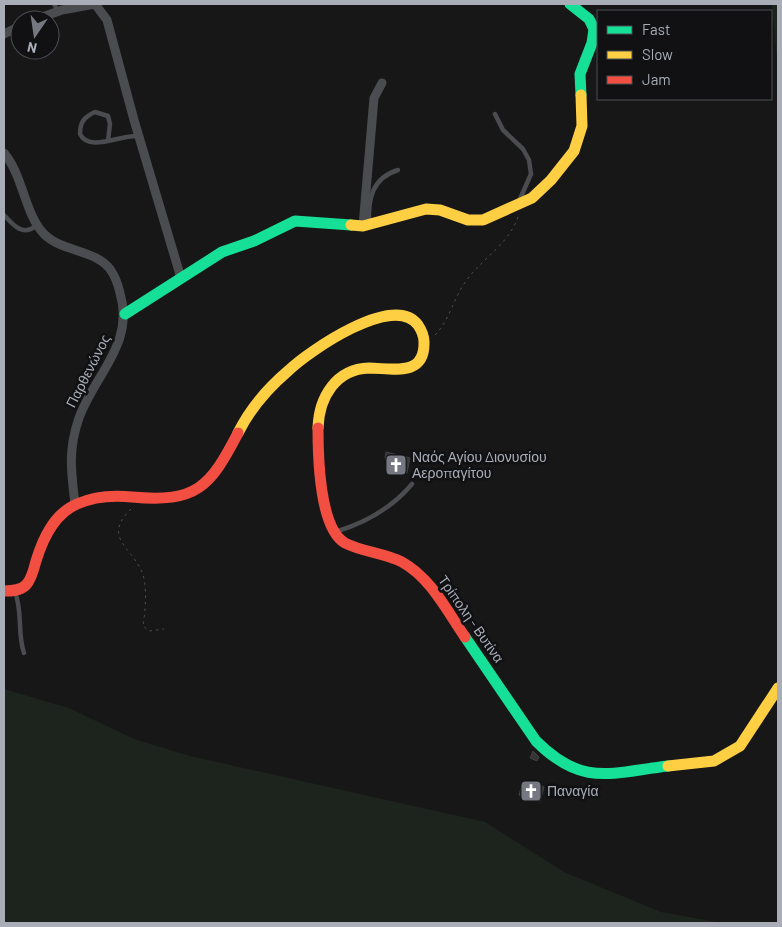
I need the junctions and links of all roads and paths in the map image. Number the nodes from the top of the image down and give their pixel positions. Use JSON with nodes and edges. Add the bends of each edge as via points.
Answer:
{"nodes":[{"id":1,"x":95,"y":4,"type":"edge"},
{"id":2,"x":570,"y":4,"type":"edge"},
{"id":3,"x":56,"y":8,"type":"edge"},
{"id":4,"x":382,"y":83,"type":"dead end"},
{"id":5,"x":495,"y":114,"type":"dead end"},
{"id":6,"x":138,"y":136,"type":"junction"},
{"id":7,"x":108,"y":140,"type":"junction"},
{"id":8,"x":4,"y":153,"type":"edge"},
{"id":9,"x":398,"y":170,"type":"dead end"},
{"id":10,"x":521,"y":204,"type":"junction"},
{"id":11,"x":4,"y":215,"type":"edge"},
{"id":12,"x":37,"y":225,"type":"junction"},
{"id":13,"x":366,"y":225,"type":"junction"},
{"id":14,"x":181,"y":278,"type":"junction"},
{"id":15,"x":125,"y":314,"type":"junction"},
{"id":16,"x":425,"y":347,"type":"junction"},
{"id":17,"x":412,"y":484,"type":"dead end"},
{"id":18,"x":143,"y":498,"type":"junction"},
{"id":19,"x":75,"y":504,"type":"junction"},
{"id":20,"x":334,"y":532,"type":"junction"},
{"id":21,"x":9,"y":591,"type":"edge"},
{"id":22,"x":164,"y":629,"type":"dead end"},
{"id":23,"x":24,"y":653,"type":"dead end"},
{"id":24,"x":778,"y":688,"type":"edge"}],
"edges":[{"from":1,"to":3,"type":"street"},
{"from":1,"to":6,"type":"street","via":[[107,20]]},
{"from":2,"to":10,"type":"main road","via":[[589,19],[594,29],[580,74],[583,111],[579,140],[551,180]]},
{"from":4,"to":13,"type":"street","via":[[374,98]]},
{"from":5,"to":10,"type":"lane","via":[[503,130],[524,149],[529,160],[531,174]]},
{"from":6,"to":7,"type":"lane"},
{"from":6,"to":14,"type":"street"},
{"from":7,"to":7,"type":"lane","via":[[108,116],[95,112],[85,118],[80,130],[83,140],[95,143]]},
{"from":8,"to":12,"type":"street","name":"Παρθενώνος","via":[[14,168]]},
{"from":9,"to":13,"type":"lane","via":[[384,176],[374,186]]},
{"from":10,"to":13,"type":"main road","via":[[483,220],[468,220],[440,210],[426,209]]},
{"from":10,"to":16,"type":"path","via":[[512,232],[471,274],[442,327]]},
{"from":11,"to":12,"type":"lane","via":[[22,231]]},
{"from":12,"to":15,"type":"street","name":"Παρθενώνος","via":[[55,243],[105,263],[117,283]]},
{"from":13,"to":14,"type":"main road","via":[[295,221],[222,252]]},
{"from":14,"to":15,"type":"main road"},
{"from":15,"to":19,"type":"street","name":"Παρθενώνος","via":[[120,339],[85,404],[73,440],[70,459]]},
{"from":16,"to":18,"type":"main road","via":[[420,327],[404,315],[391,314],[359,325],[303,358],[272,387],[203,486],[178,499]]},
{"from":16,"to":20,"type":"main road","via":[[418,362],[407,369],[356,370],[338,379],[324,397],[318,413],[317,444],[325,508]]},
{"from":17,"to":20,"type":"lane","via":[[367,521]]},
{"from":18,"to":19,"type":"main road","via":[[94,497]]},
{"from":18,"to":22,"type":"path","via":[[122,518],[118,534],[144,580],[143,626],[149,631]]},
{"from":19,"to":21,"type":"main road","via":[[51,524],[23,588]]},
{"from":20,"to":24,"type":"main road","name":"Τρίπολη - Βυτίνα","via":[[345,543],[395,559],[424,578],[536,741],[572,769],[608,774],[714,760],[740,746]]},
{"from":21,"to":23,"type":"lane","via":[[20,611],[19,636]]}]}
